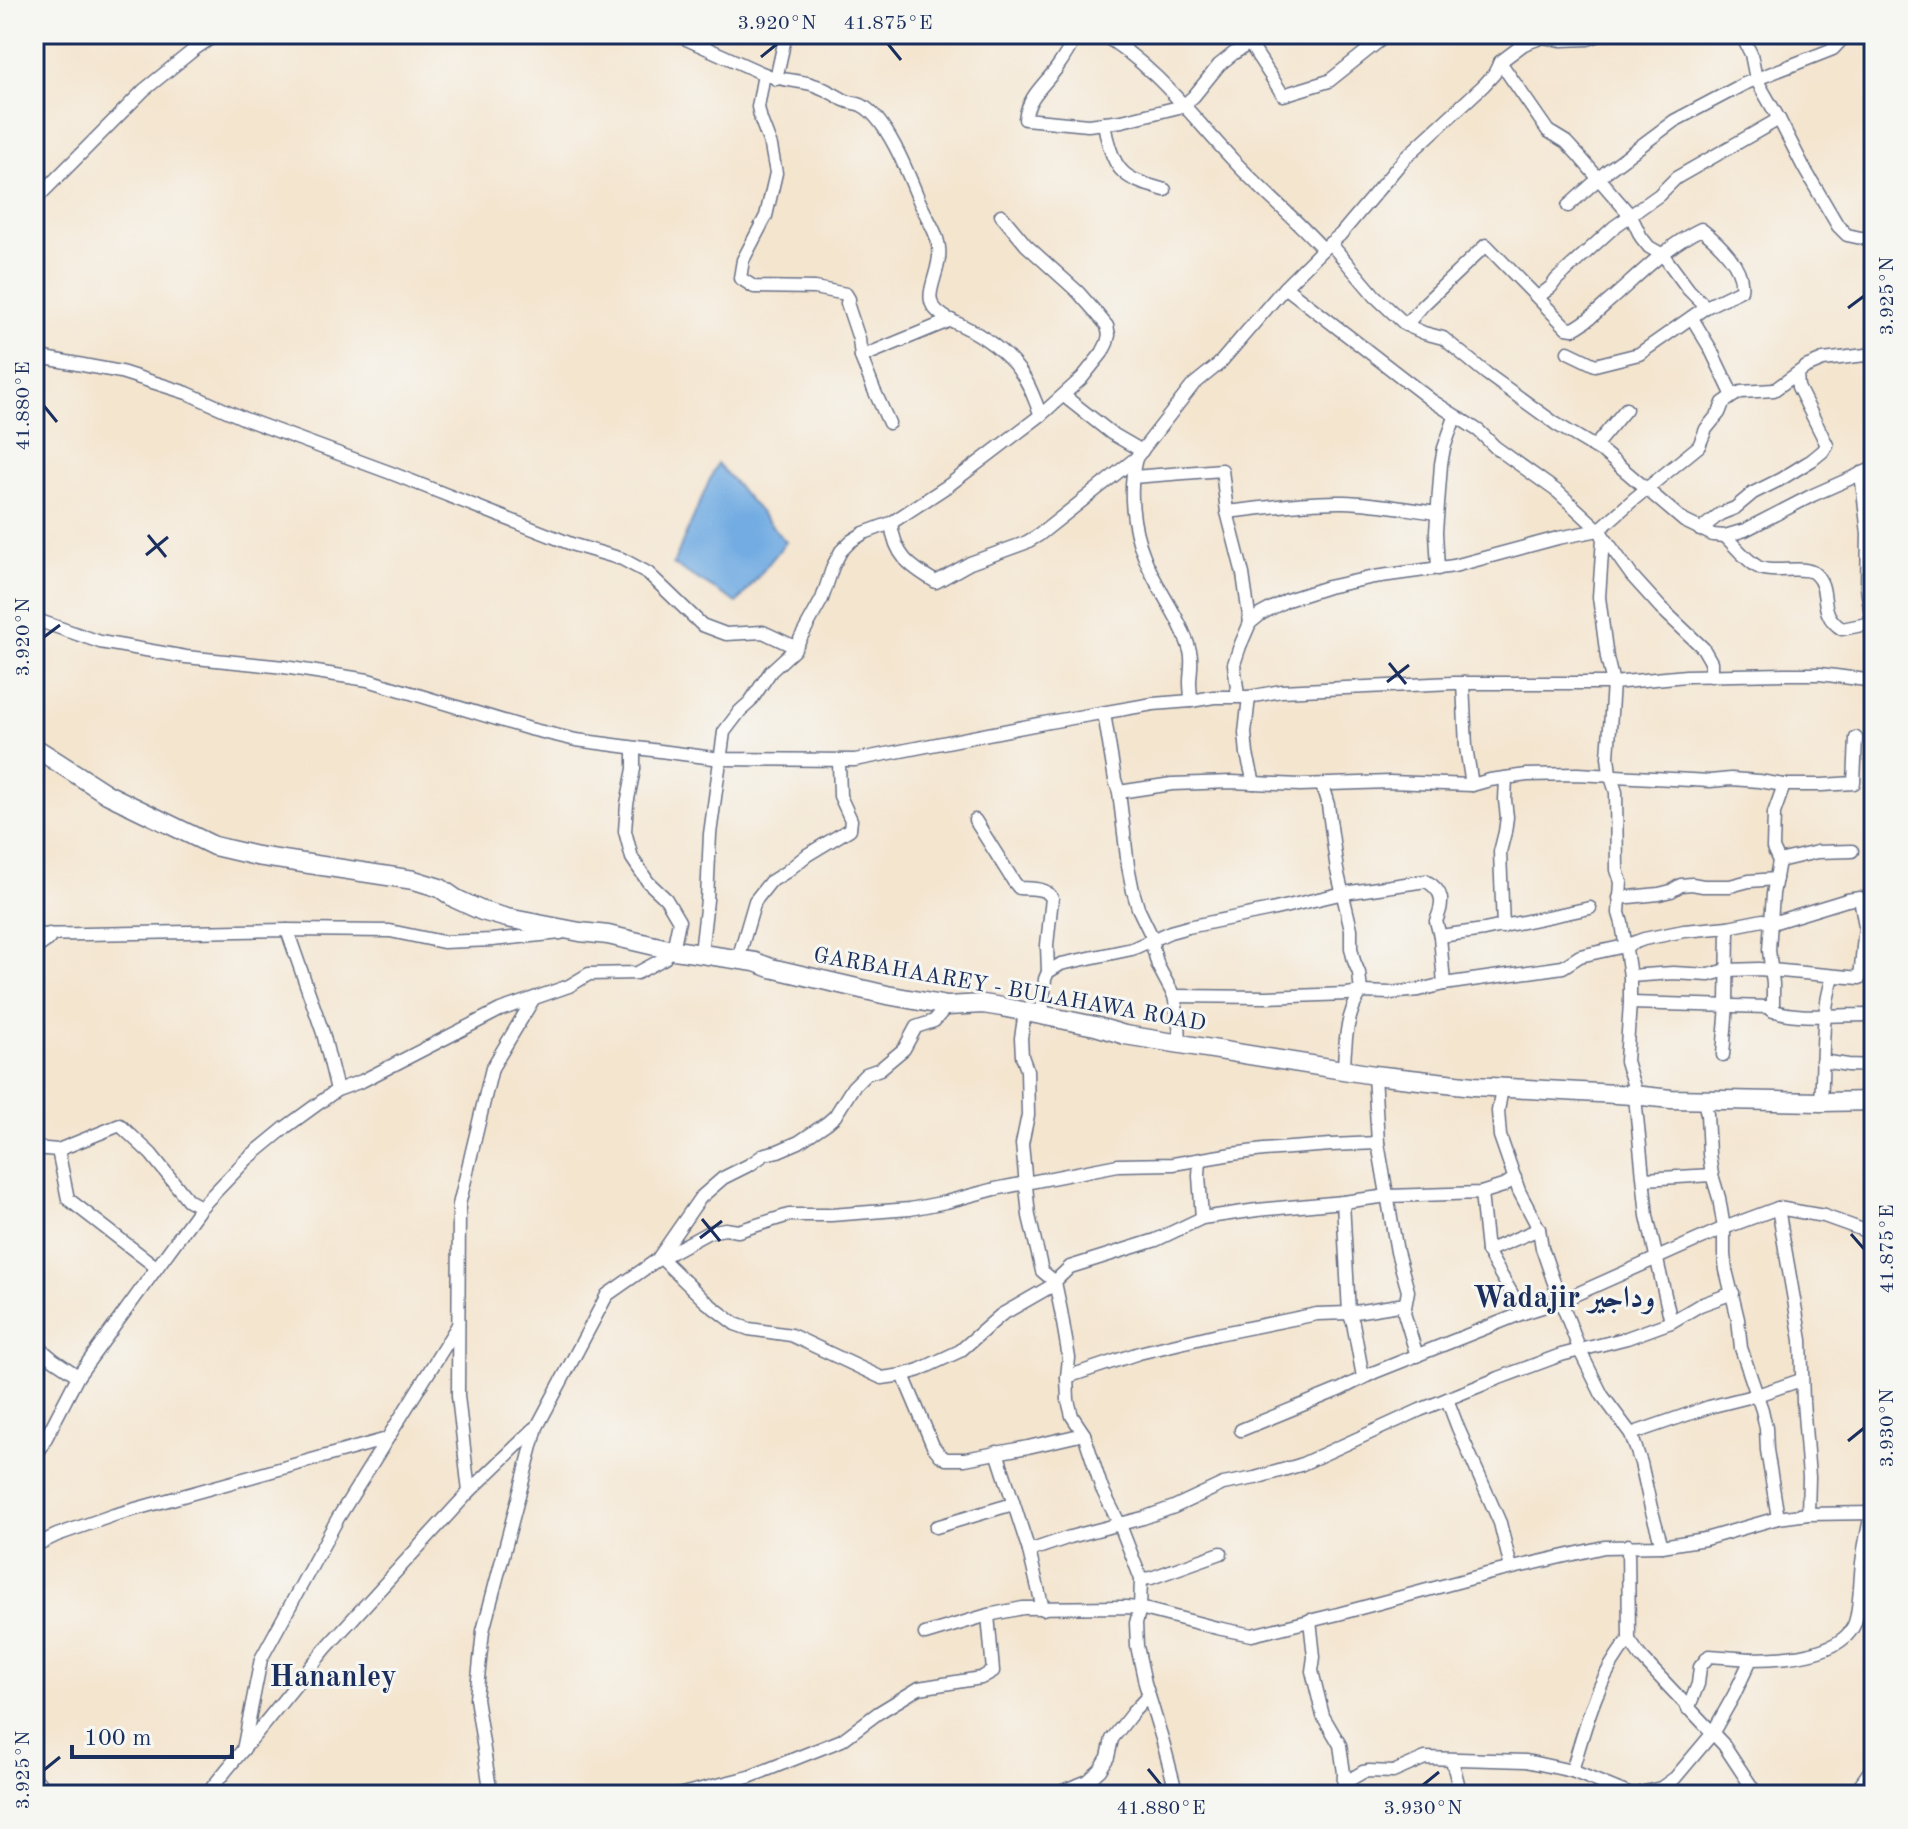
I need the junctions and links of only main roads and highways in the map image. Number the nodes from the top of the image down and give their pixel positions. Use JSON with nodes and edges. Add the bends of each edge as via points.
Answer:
{"nodes":[{"id":1,"x":34,"y":747,"type":"edge"},
{"id":2,"x":1874,"y":1101,"type":"edge"}],
"edges":[{"from":1,"to":2,"type":"main road","name":"GARBAHAAREY - BULAHAWA ROAD","via":[[107,794],[214,846],[414,880],[482,911],[525,922],[755,962],[847,987],[947,1006],[983,1004],[1125,1035],[1374,1075],[1704,1101]]}]}
